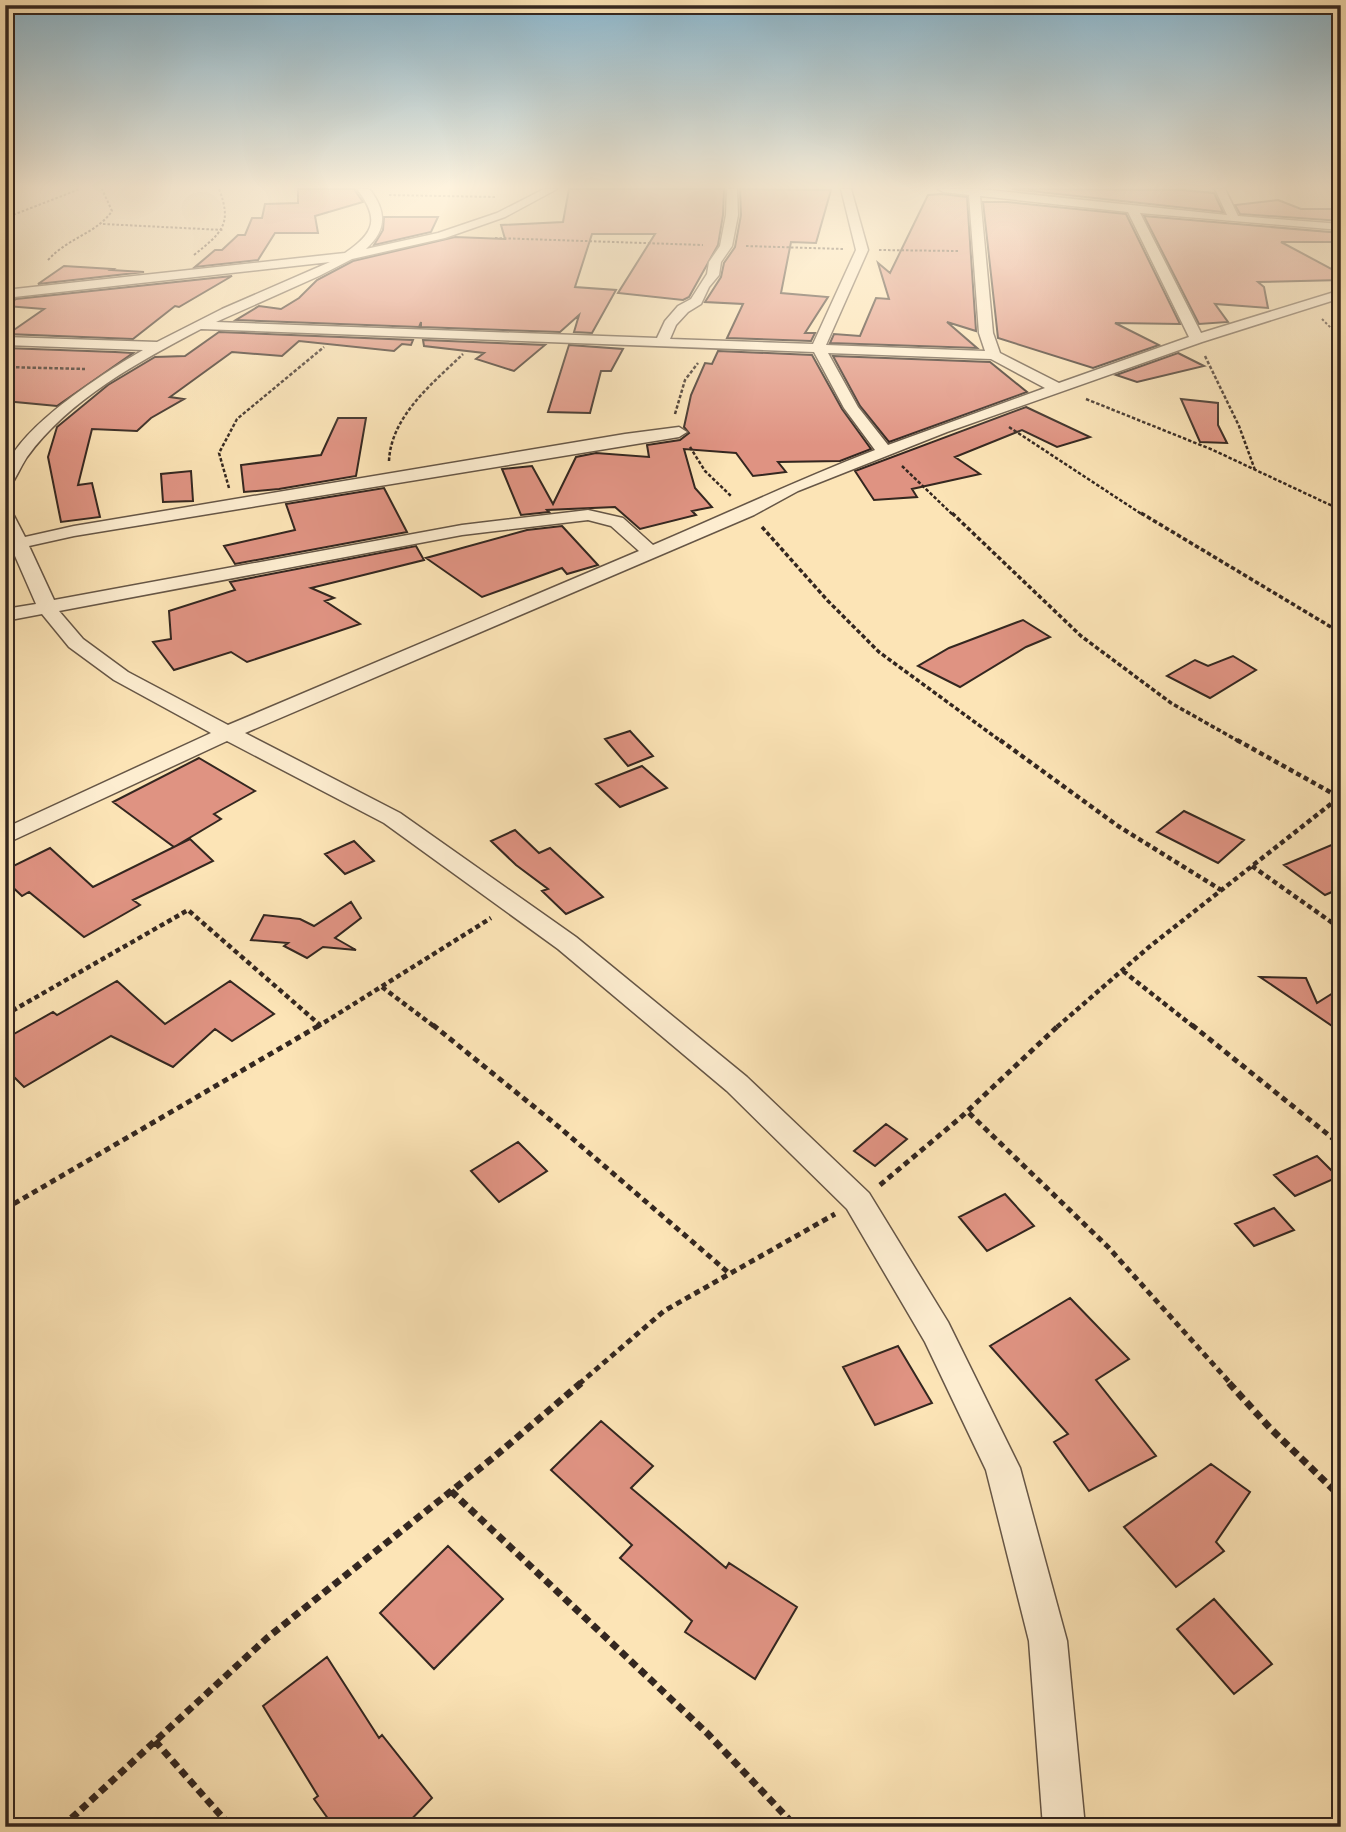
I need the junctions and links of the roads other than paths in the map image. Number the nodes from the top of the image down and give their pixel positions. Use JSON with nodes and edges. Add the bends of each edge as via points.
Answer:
{"nodes":[{"id":1,"x":180,"y":274,"type":"edge"},
{"id":2,"x":309,"y":274,"type":"edge"},
{"id":3,"x":713,"y":274,"type":"edge"},
{"id":4,"x":851,"y":274,"type":"edge"},
{"id":5,"x":980,"y":274,"type":"edge"},
{"id":6,"x":1165,"y":274,"type":"edge"},
{"id":7,"x":5,"y":294,"type":"edge"},
{"id":8,"x":1341,"y":294,"type":"edge"},
{"id":9,"x":200,"y":325,"type":"junction"},
{"id":10,"x":1197,"y":340,"type":"junction"},
{"id":11,"x":5,"y":341,"type":"edge"},
{"id":12,"x":662,"y":341,"type":"junction"},
{"id":13,"x":163,"y":346,"type":"junction"},
{"id":14,"x":818,"y":347,"type":"junction"},
{"id":15,"x":994,"y":355,"type":"junction"},
{"id":16,"x":1059,"y":389,"type":"junction"},
{"id":17,"x":679,"y":432,"type":"road end"},
{"id":18,"x":886,"y":452,"type":"junction"},
{"id":19,"x":5,"y":482,"type":"edge"},
{"id":20,"x":5,"y":514,"type":"edge"},
{"id":21,"x":20,"y":543,"type":"junction"},
{"id":22,"x":651,"y":552,"type":"junction"},
{"id":23,"x":47,"y":608,"type":"junction"},
{"id":24,"x":5,"y":615,"type":"edge"},
{"id":25,"x":230,"y":732,"type":"junction"},
{"id":26,"x":5,"y":837,"type":"edge"},
{"id":27,"x":1064,"y":1827,"type":"edge"}],
"edges":[{"from":1,"to":7,"type":"street"},
{"from":2,"to":9,"type":"street"},
{"from":3,"to":12,"type":"street","via":[[696,301],[670,324]]},
{"from":4,"to":14,"type":"street"},
{"from":5,"to":15,"type":"street","via":[[986,333]]},
{"from":6,"to":10,"type":"street"},
{"from":8,"to":10,"type":"street"},
{"from":9,"to":12,"type":"street"},
{"from":9,"to":13,"type":"street"},
{"from":10,"to":16,"type":"street"},
{"from":11,"to":13,"type":"street"},
{"from":12,"to":14,"type":"street"},
{"from":13,"to":19,"type":"street","via":[[87,391],[24,451]]},
{"from":14,"to":15,"type":"street"},
{"from":14,"to":18,"type":"street","via":[[851,408]]},
{"from":15,"to":16,"type":"street"},
{"from":16,"to":18,"type":"street"},
{"from":17,"to":21,"type":"street"},
{"from":18,"to":22,"type":"street","via":[[792,488]]},
{"from":20,"to":21,"type":"street"},
{"from":21,"to":23,"type":"street"},
{"from":22,"to":23,"type":"street","via":[[617,522],[588,515],[462,530]]},
{"from":22,"to":25,"type":"street"},
{"from":23,"to":24,"type":"street"},
{"from":23,"to":25,"type":"street","via":[[76,643],[121,676]]},
{"from":25,"to":26,"type":"street"},
{"from":25,"to":27,"type":"street","via":[[393,818],[567,943],[737,1084],[858,1201],[937,1332],[1003,1468],[1048,1641]]}]}
